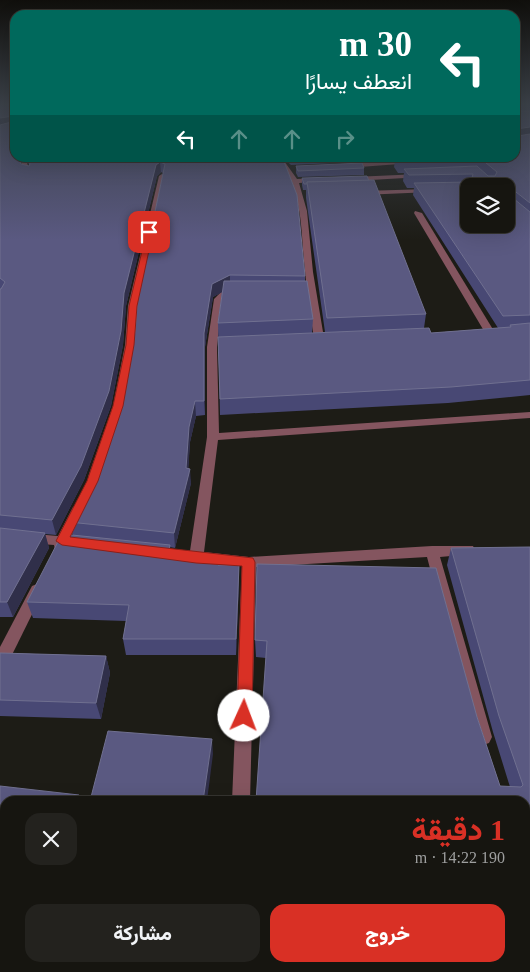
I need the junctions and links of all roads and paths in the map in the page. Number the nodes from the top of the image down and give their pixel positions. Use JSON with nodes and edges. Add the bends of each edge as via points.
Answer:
{"nodes":[{"id":1,"x":24,"y":162,"type":"edge"},
{"id":2,"x":283,"y":162,"type":"edge"},
{"id":3,"x":415,"y":162,"type":"edge"},
{"id":4,"x":338,"y":166,"type":"edge"},
{"id":5,"x":300,"y":168,"type":"edge"},
{"id":6,"x":291,"y":169,"type":"junction"},
{"id":7,"x":28,"y":174,"type":"edge"},
{"id":8,"x":162,"y":176,"type":"edge"},
{"id":9,"x":430,"y":176,"type":"edge"},
{"id":10,"x":344,"y":179,"type":"edge"},
{"id":11,"x":325,"y":180,"type":"edge"},
{"id":12,"x":296,"y":181,"type":"junction"},
{"id":13,"x":439,"y":191,"type":"edge"},
{"id":14,"x":349,"y":193,"type":"edge"},
{"id":15,"x":299,"y":194,"type":"junction"},
{"id":16,"x":309,"y":194,"type":"edge"},
{"id":17,"x":418,"y":213,"type":"dead end"},
{"id":18,"x":248,"y":293,"type":"edge"},
{"id":19,"x":493,"y":336,"type":"edge"},
{"id":20,"x":320,"y":344,"type":"edge"},
{"id":21,"x":530,"y":415,"type":"edge"},
{"id":22,"x":213,"y":437,"type":"junction"},
{"id":23,"x":0,"y":536,"type":"edge"},
{"id":24,"x":62,"y":541,"type":"junction"},
{"id":25,"x":91,"y":544,"type":"edge"},
{"id":26,"x":481,"y":549,"type":"edge"},
{"id":27,"x":139,"y":551,"type":"edge"},
{"id":28,"x":432,"y":551,"type":"junction"},
{"id":29,"x":53,"y":558,"type":"edge"},
{"id":30,"x":196,"y":558,"type":"junction"},
{"id":31,"x":249,"y":562,"type":"junction"},
{"id":32,"x":44,"y":576,"type":"edge"},
{"id":33,"x":0,"y":662,"type":"edge"},
{"id":34,"x":488,"y":750,"type":"edge"},
{"id":35,"x":241,"y":796,"type":"edge"}],
"edges":[{"from":1,"to":7,"type":"street"},
{"from":2,"to":6,"type":"street"},
{"from":3,"to":4,"type":"street"},
{"from":5,"to":6,"type":"street"},
{"from":6,"to":12,"type":"street"},
{"from":8,"to":24,"type":"street","via":[[133,306],[130,345],[118,406],[86,494]]},
{"from":9,"to":10,"type":"street"},
{"from":11,"to":12,"type":"street"},
{"from":12,"to":15,"type":"street"},
{"from":13,"to":14,"type":"street"},
{"from":15,"to":16,"type":"street"},
{"from":15,"to":20,"type":"street","via":[[304,206],[307,294]]},
{"from":17,"to":19,"type":"street"},
{"from":18,"to":22,"type":"street","via":[[219,297]]},
{"from":21,"to":22,"type":"street"},
{"from":22,"to":30,"type":"street"},
{"from":23,"to":24,"type":"street"},
{"from":24,"to":25,"type":"street"},
{"from":24,"to":29,"type":"street"},
{"from":26,"to":28,"type":"street"},
{"from":27,"to":30,"type":"street"},
{"from":28,"to":31,"type":"street"},
{"from":28,"to":34,"type":"street"},
{"from":30,"to":31,"type":"street"},
{"from":31,"to":35,"type":"street"},
{"from":32,"to":33,"type":"street"}]}
